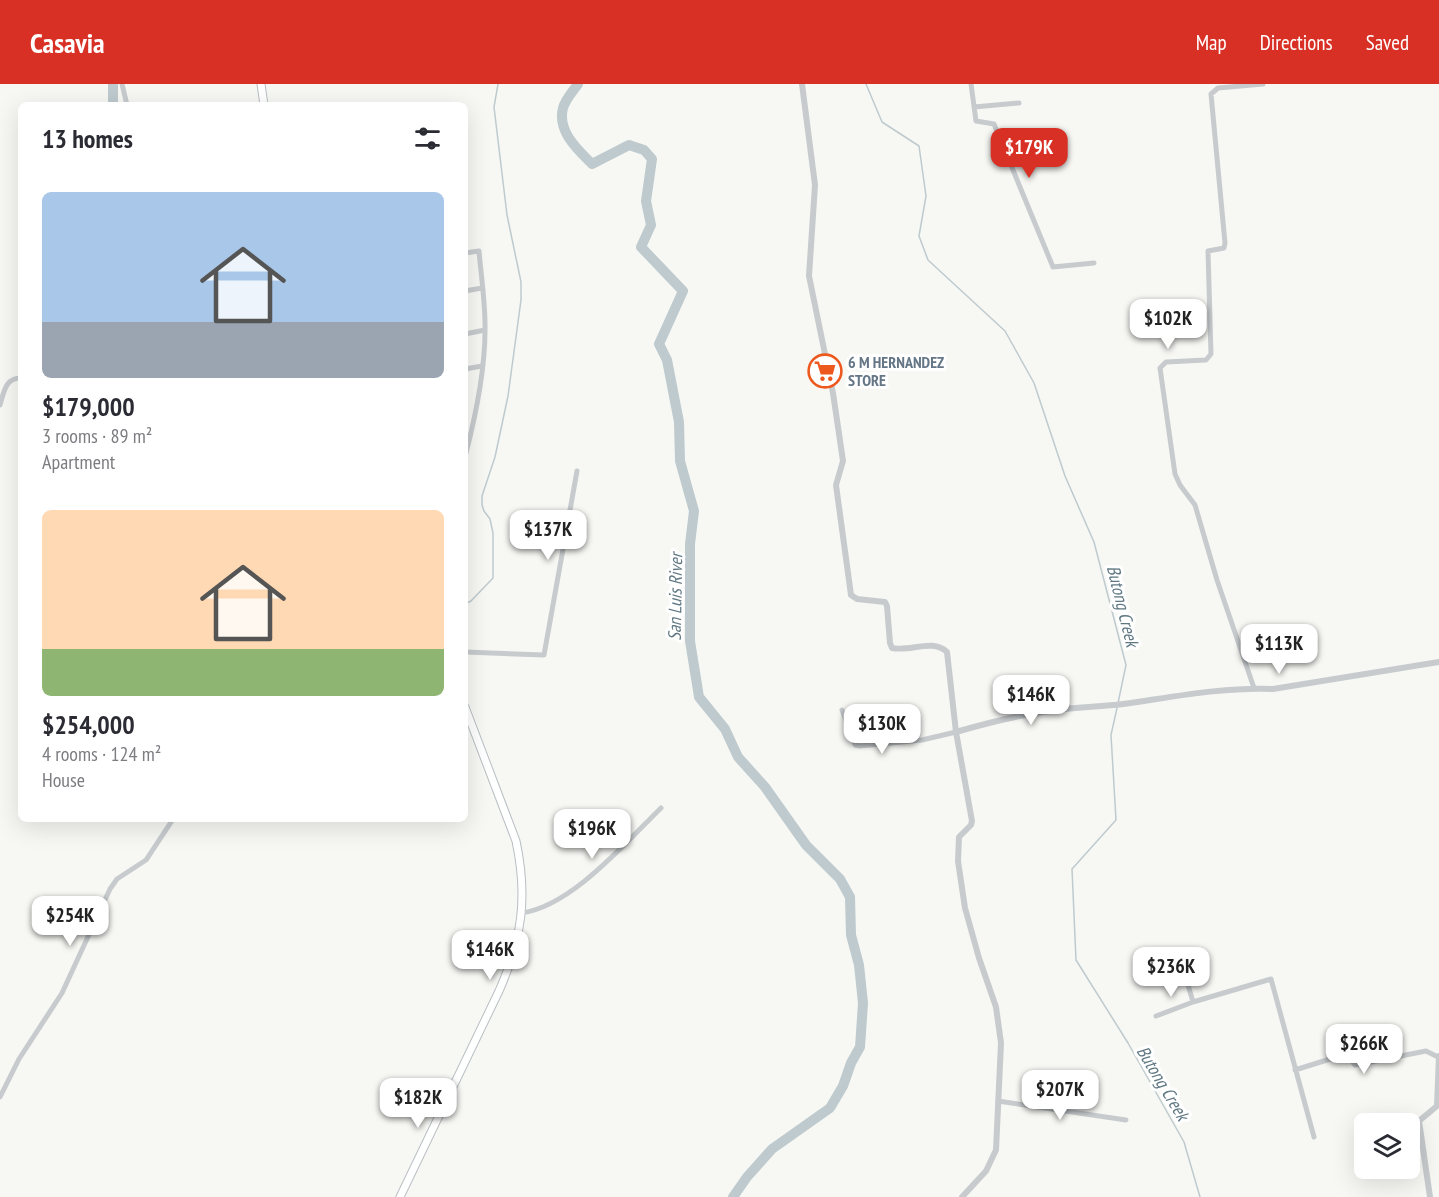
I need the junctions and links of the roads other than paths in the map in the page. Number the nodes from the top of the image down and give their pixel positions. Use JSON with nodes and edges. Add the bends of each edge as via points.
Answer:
{"nodes":[{"id":1,"x":122,"y":84,"type":"edge"},
{"id":2,"x":261,"y":84,"type":"edge"},
{"id":3,"x":802,"y":84,"type":"edge"},
{"id":4,"x":971,"y":84,"type":"edge"},
{"id":5,"x":1263,"y":84,"type":"edge"},
{"id":6,"x":126,"y":102,"type":"edge"},
{"id":7,"x":264,"y":102,"type":"edge"},
{"id":8,"x":1019,"y":103,"type":"dead end"},
{"id":9,"x":974,"y":106,"type":"junction"},
{"id":10,"x":468,"y":253,"type":"edge"},
{"id":11,"x":1094,"y":263,"type":"dead end"},
{"id":12,"x":482,"y":288,"type":"junction"},
{"id":13,"x":468,"y":290,"type":"edge"},
{"id":14,"x":485,"y":330,"type":"junction"},
{"id":15,"x":468,"y":333,"type":"edge"},
{"id":16,"x":482,"y":366,"type":"junction"},
{"id":17,"x":468,"y":368,"type":"edge"},
{"id":18,"x":18,"y":378,"type":"edge"},
{"id":19,"x":0,"y":405,"type":"edge"},
{"id":20,"x":473,"y":427,"type":"junction"},
{"id":21,"x":468,"y":429,"type":"edge"},
{"id":22,"x":468,"y":439,"type":"edge"},
{"id":23,"x":577,"y":471,"type":"dead end"},
{"id":24,"x":468,"y":652,"type":"edge"},
{"id":25,"x":1439,"y":662,"type":"edge"},
{"id":26,"x":1254,"y":688,"type":"junction"},
{"id":27,"x":842,"y":710,"type":"dead end"},
{"id":28,"x":468,"y":715,"type":"edge"},
{"id":29,"x":956,"y":732,"type":"junction"},
{"id":30,"x":662,"y":808,"type":"dead end"},
{"id":31,"x":171,"y":822,"type":"edge"},
{"id":32,"x":521,"y":913,"type":"junction"},
{"id":33,"x":1179,"y":954,"type":"dead end"},
{"id":34,"x":1193,"y":1002,"type":"junction"},
{"id":35,"x":1156,"y":1016,"type":"dead end"},
{"id":36,"x":1438,"y":1056,"type":"edge"},
{"id":37,"x":1295,"y":1070,"type":"junction"},
{"id":38,"x":0,"y":1097,"type":"edge"},
{"id":39,"x":998,"y":1101,"type":"junction"},
{"id":40,"x":1126,"y":1120,"type":"dead end"},
{"id":41,"x":1314,"y":1137,"type":"dead end"},
{"id":42,"x":400,"y":1197,"type":"edge"},
{"id":43,"x":962,"y":1197,"type":"edge"},
{"id":44,"x":1430,"y":1197,"type":"edge"}],
"edges":[{"from":1,"to":6,"type":"street"},
{"from":2,"to":7,"type":"main road"},
{"from":3,"to":29,"type":"street","via":[[815,185],[809,276],[843,461],[836,485],[851,595],[885,602],[892,648],[935,645],[947,652]]},
{"from":4,"to":9,"type":"street"},
{"from":5,"to":26,"type":"street","via":[[1218,88],[1211,94],[1225,243],[1224,248],[1208,251],[1211,354],[1206,360],[1166,362],[1160,368],[1175,474],[1195,505]]},
{"from":8,"to":9,"type":"street"},
{"from":9,"to":11,"type":"street","via":[[976,121],[994,123],[1053,267]]},
{"from":10,"to":12,"type":"street","via":[[479,251]]},
{"from":12,"to":13,"type":"street"},
{"from":12,"to":14,"type":"street"},
{"from":14,"to":15,"type":"street"},
{"from":14,"to":16,"type":"street"},
{"from":16,"to":17,"type":"street"},
{"from":16,"to":20,"type":"street"},
{"from":18,"to":19,"type":"street","via":[[7,383]]},
{"from":20,"to":21,"type":"street"},
{"from":20,"to":22,"type":"street"},
{"from":23,"to":24,"type":"street","via":[[544,655]]},
{"from":25,"to":26,"type":"street","via":[[1273,689]]},
{"from":26,"to":29,"type":"street","via":[[1051,711],[1005,718]]},
{"from":27,"to":29,"type":"street","via":[[855,745],[922,740]]},
{"from":28,"to":32,"type":"main road","via":[[516,840],[522,875]]},
{"from":29,"to":39,"type":"street","via":[[972,821],[959,837],[958,861],[965,908],[996,1007],[1001,1043]]},
{"from":30,"to":32,"type":"street","via":[[598,870],[545,907]]},
{"from":31,"to":38,"type":"street","via":[[146,860],[117,879],[110,889],[62,993],[19,1059]]},
{"from":32,"to":42,"type":"main road","via":[[517,944],[507,974]]},
{"from":33,"to":34,"type":"street"},
{"from":34,"to":35,"type":"street"},
{"from":34,"to":37,"type":"street","via":[[1271,980]]},
{"from":36,"to":37,"type":"street","via":[[1426,1051],[1355,1065],[1346,1054]]},
{"from":36,"to":44,"type":"street","via":[[1437,1106],[1419,1121]]},
{"from":37,"to":41,"type":"street"},
{"from":39,"to":40,"type":"street"},
{"from":39,"to":43,"type":"street","via":[[993,1161]]}]}
